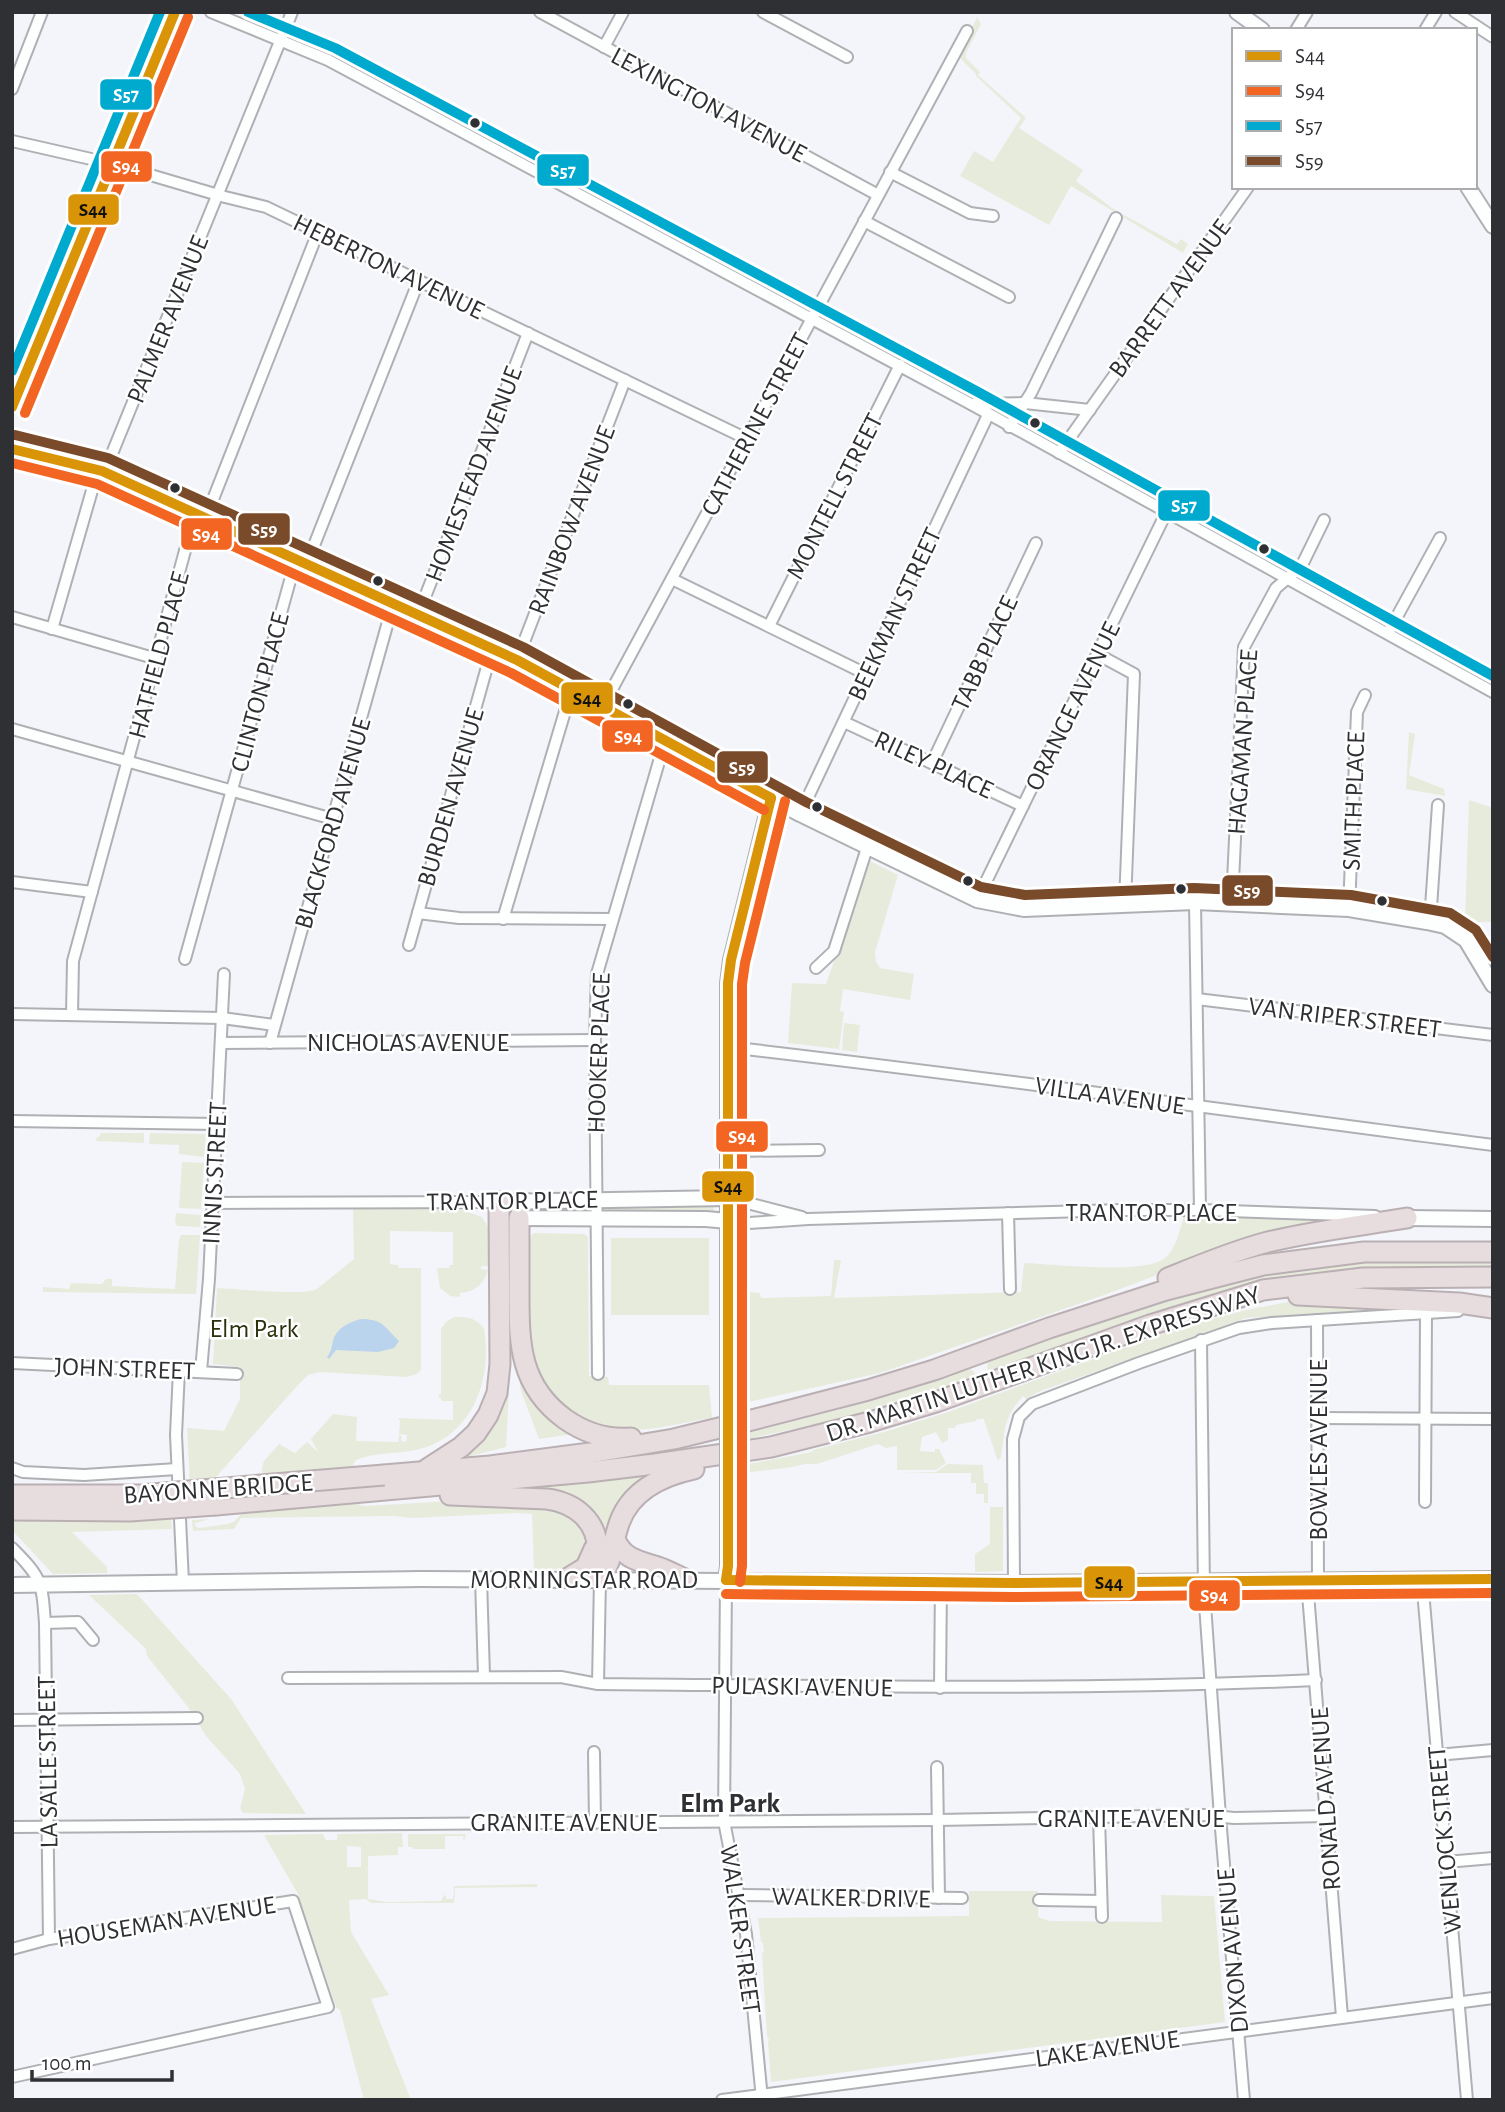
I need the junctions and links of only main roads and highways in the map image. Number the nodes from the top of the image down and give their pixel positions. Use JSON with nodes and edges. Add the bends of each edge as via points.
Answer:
{"nodes":[{"id":1,"x":1407,"y":1218,"type":"road end"},
{"id":2,"x":1493,"y":1252,"type":"edge"},
{"id":3,"x":1493,"y":1277,"type":"edge"},
{"id":4,"x":1213,"y":1305,"type":"junction"},
{"id":5,"x":1493,"y":1309,"type":"edge"},
{"id":6,"x":1049,"y":1328,"type":"junction"},
{"id":7,"x":674,"y":1438,"type":"junction"},
{"id":8,"x":771,"y":1447,"type":"junction"},
{"id":9,"x":424,"y":1472,"type":"junction"},
{"id":10,"x":385,"y":1482,"type":"junction"},
{"id":11,"x":12,"y":1495,"type":"edge"},
{"id":12,"x":12,"y":1510,"type":"edge"},
{"id":13,"x":595,"y":1534,"type":"junction"},
{"id":14,"x":615,"y":1539,"type":"junction"},
{"id":15,"x":568,"y":1578,"type":"road end"},
{"id":16,"x":685,"y":1579,"type":"road end"}],
"edges":[{"from":1,"to":6,"type":"highway","via":[[1314,1232],[1243,1249]]},
{"from":2,"to":6,"type":"highway","name":"DR. MARTIN LUTHER KING JR. EXPRESSWAY","via":[[1364,1252],[1263,1265]]},
{"from":3,"to":4,"type":"highway","name":"DR. MARTIN LUTHER KING JR. EXPRESSWAY","via":[[1330,1281],[1263,1290]]},
{"from":4,"to":5,"type":"highway","via":[[1300,1295],[1459,1303]]},
{"from":4,"to":8,"type":"highway","name":"DR. MARTIN LUTHER KING JR. EXPRESSWAY","via":[[936,1402]]},
{"from":6,"to":7,"type":"highway","name":"DR. MARTIN LUTHER KING JR. EXPRESSWAY","via":[[868,1390]]},
{"from":7,"to":9,"type":"highway","name":"DR. MARTIN LUTHER KING JR. EXPRESSWAY","via":[[546,1459]]},
{"from":7,"to":9,"type":"highway","via":[[621,1439],[595,1434],[569,1422],[540,1395],[520,1348],[512,1207],[497,1393],[476,1433]]},
{"from":8,"to":10,"type":"highway","name":"DR. MARTIN LUTHER KING JR. EXPRESSWAY","via":[[622,1469]]},
{"from":8,"to":14,"type":"highway","via":[[651,1485],[627,1508]]},
{"from":9,"to":10,"type":"highway","name":"BAYONNE BRIDGE"},
{"from":10,"to":11,"type":"highway","name":"BAYONNE BRIDGE","bridge":true,"via":[[139,1495]]},
{"from":10,"to":12,"type":"highway","name":"BAYONNE BRIDGE","bridge":true,"via":[[142,1510]]},
{"from":10,"to":13,"type":"highway","via":[[415,1496],[558,1500],[582,1513]]},
{"from":13,"to":14,"type":"highway","via":[[600,1579]]},
{"from":13,"to":15,"type":"highway","via":[[588,1564]]},
{"from":14,"to":16,"type":"highway","via":[[629,1557]]}]}
